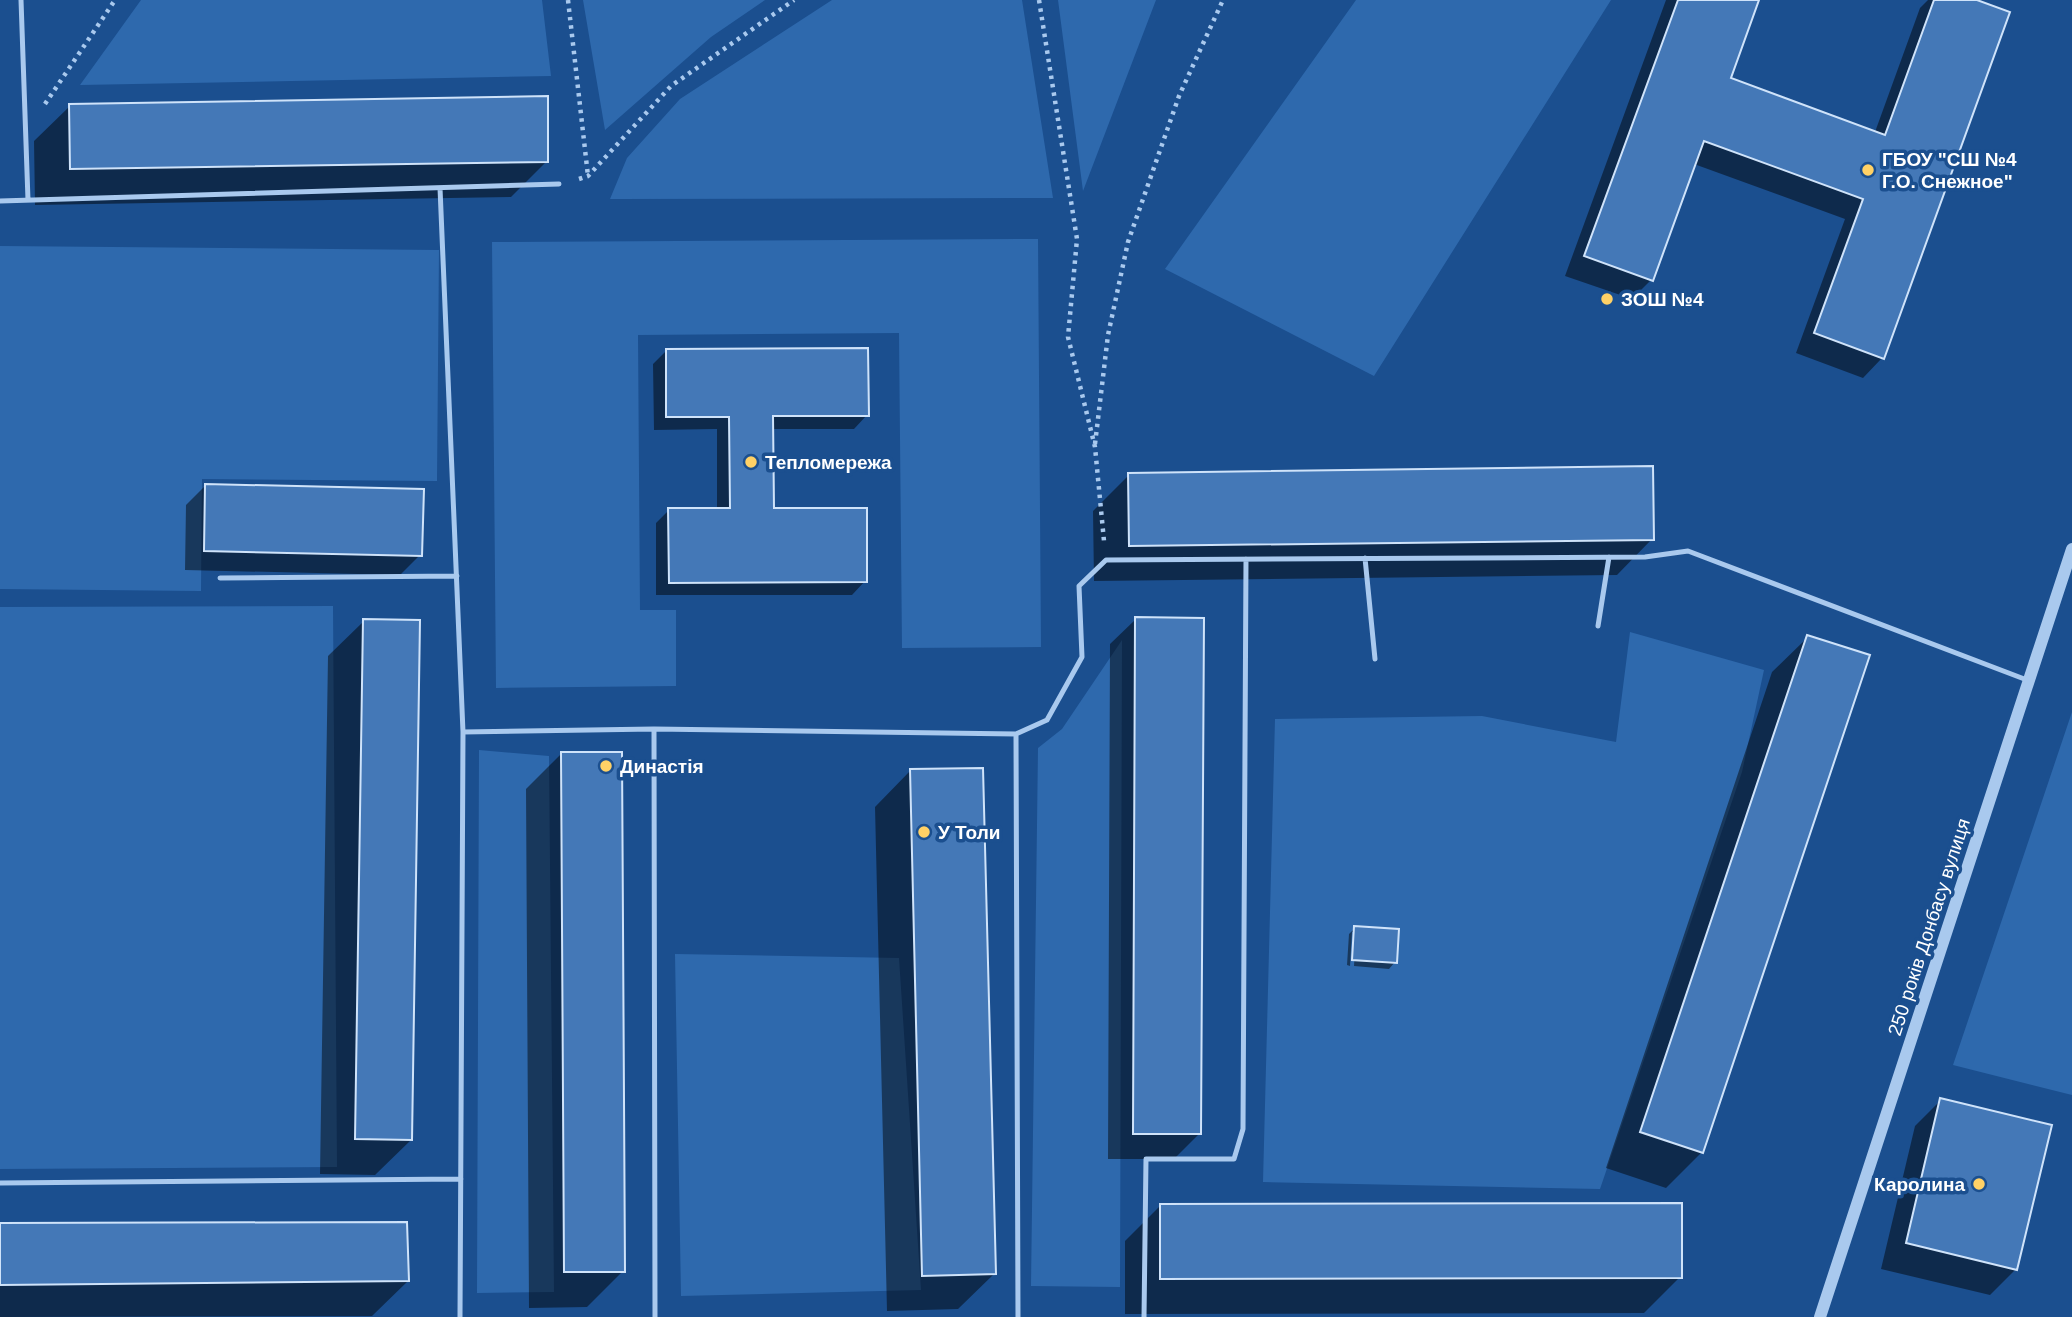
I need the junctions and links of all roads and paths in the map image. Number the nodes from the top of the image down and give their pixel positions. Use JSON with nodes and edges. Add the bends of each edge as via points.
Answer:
{"nodes":[{"id":1,"x":21,"y":0,"type":"edge"},
{"id":2,"x":115,"y":0,"type":"edge"},
{"id":3,"x":568,"y":0,"type":"edge"},
{"id":4,"x":794,"y":0,"type":"edge"},
{"id":5,"x":1039,"y":0,"type":"edge"},
{"id":6,"x":1223,"y":0,"type":"edge"},
{"id":7,"x":25,"y":133,"type":"junction"},
{"id":8,"x":588,"y":176,"type":"junction"},
{"id":9,"x":559,"y":184,"type":"joint"},
{"id":10,"x":440,"y":188,"type":"junction"},
{"id":11,"x":28,"y":200,"type":"junction"},
{"id":12,"x":0,"y":201,"type":"edge"},
{"id":13,"x":1095,"y":447,"type":"junction"},
{"id":14,"x":2072,"y":549,"type":"edge"},
{"id":15,"x":1609,"y":557,"type":"junction"},
{"id":16,"x":1365,"y":558,"type":"junction"},
{"id":17,"x":1106,"y":559,"type":"junction"},
{"id":18,"x":1246,"y":559,"type":"junction"},
{"id":19,"x":457,"y":576,"type":"junction"},
{"id":20,"x":220,"y":579,"type":"dead end"},
{"id":21,"x":1598,"y":626,"type":"dead end"},
{"id":22,"x":1375,"y":659,"type":"dead end"},
{"id":23,"x":2030,"y":681,"type":"junction"},
{"id":24,"x":653,"y":729,"type":"junction"},
{"id":25,"x":463,"y":732,"type":"junction"},
{"id":26,"x":1016,"y":734,"type":"junction"},
{"id":27,"x":461,"y":1179,"type":"junction"},
{"id":28,"x":0,"y":1183,"type":"edge"},
{"id":29,"x":460,"y":1317,"type":"edge"},
{"id":30,"x":655,"y":1317,"type":"edge"},
{"id":31,"x":1018,"y":1317,"type":"edge"},
{"id":32,"x":1144,"y":1317,"type":"edge"},
{"id":33,"x":1820,"y":1317,"type":"edge"}],
"edges":[{"from":1,"to":7,"type":"lane"},
{"from":2,"to":7,"type":"path"},
{"from":3,"to":8,"type":"path"},
{"from":4,"to":8,"type":"path","via":[[671,86]]},
{"from":5,"to":13,"type":"path","via":[[1077,239],[1068,337]]},
{"from":6,"to":13,"type":"path","via":[[1180,96],[1128,242],[1108,335]]},
{"from":7,"to":11,"type":"lane"},
{"from":8,"to":9,"type":"path"},
{"from":9,"to":10,"type":"lane"},
{"from":10,"to":11,"type":"lane"},
{"from":10,"to":19,"type":"lane"},
{"from":11,"to":12,"type":"lane"},
{"from":13,"to":17,"type":"path"},
{"from":14,"to":23,"type":"street","name":"250 років Донбасу вулиця"},
{"from":15,"to":16,"type":"lane"},
{"from":15,"to":21,"type":"lane"},
{"from":15,"to":23,"type":"lane","via":[[1688,551]]},
{"from":16,"to":18,"type":"lane"},
{"from":16,"to":22,"type":"lane"},
{"from":17,"to":18,"type":"lane"},
{"from":17,"to":26,"type":"lane","via":[[1079,586],[1082,657],[1047,719]]},
{"from":18,"to":32,"type":"lane","via":[[1243,1129],[1234,1159],[1146,1159]]},
{"from":19,"to":20,"type":"lane"},
{"from":19,"to":25,"type":"lane"},
{"from":23,"to":33,"type":"street","name":"250 років Донбасу вулиця"},
{"from":24,"to":25,"type":"lane"},
{"from":24,"to":26,"type":"lane"},
{"from":24,"to":30,"type":"lane"},
{"from":25,"to":27,"type":"lane"},
{"from":26,"to":31,"type":"lane"},
{"from":27,"to":28,"type":"lane"},
{"from":27,"to":29,"type":"lane"}]}
